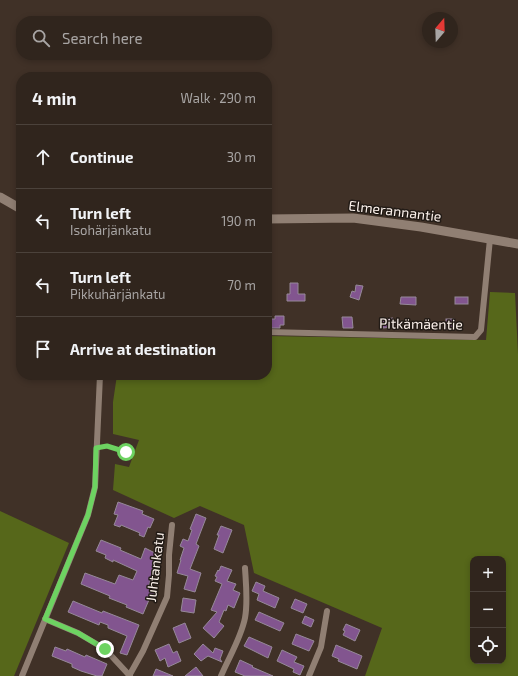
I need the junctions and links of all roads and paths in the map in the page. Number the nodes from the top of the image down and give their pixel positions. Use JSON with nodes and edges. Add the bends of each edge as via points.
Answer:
{"nodes":[{"id":1,"x":0,"y":197,"type":"edge"},
{"id":2,"x":16,"y":207,"type":"edge"},
{"id":3,"x":272,"y":219,"type":"edge"},
{"id":4,"x":490,"y":239,"type":"junction"},
{"id":5,"x":518,"y":244,"type":"edge"},
{"id":6,"x":272,"y":332,"type":"edge"},
{"id":7,"x":100,"y":380,"type":"edge"},
{"id":8,"x":96,"y":448,"type":"junction"},
{"id":9,"x":126,"y":452,"type":"dead end"},
{"id":10,"x":172,"y":525,"type":"dead end"},
{"id":11,"x":245,"y":568,"type":"dead end"},
{"id":12,"x":326,"y":611,"type":"dead end"},
{"id":13,"x":45,"y":619,"type":"junction"},
{"id":14,"x":22,"y":676,"type":"edge"},
{"id":15,"x":129,"y":676,"type":"edge"},
{"id":16,"x":221,"y":676,"type":"edge"},
{"id":17,"x":309,"y":676,"type":"edge"}],
"edges":[{"from":1,"to":2,"type":"street"},
{"from":3,"to":4,"type":"street","name":"Elmerannantie","via":[[353,218]]},
{"from":4,"to":5,"type":"street","name":"Elmerannantie"},
{"from":4,"to":6,"type":"street","name":"Pitkämäentie","via":[[481,330],[475,337]]},
{"from":7,"to":8,"type":"street"},
{"from":8,"to":9,"type":"lane","via":[[107,446]]},
{"from":8,"to":13,"type":"street","via":[[95,487],[88,515]]},
{"from":10,"to":15,"type":"street","name":"Juhtankatu","via":[[167,598],[143,652]]},
{"from":11,"to":16,"type":"street","via":[[245,619]]},
{"from":12,"to":17,"type":"street","via":[[321,647]]},
{"from":13,"to":14,"type":"street"},
{"from":13,"to":15,"type":"street","via":[[78,633],[105,649]]}]}
